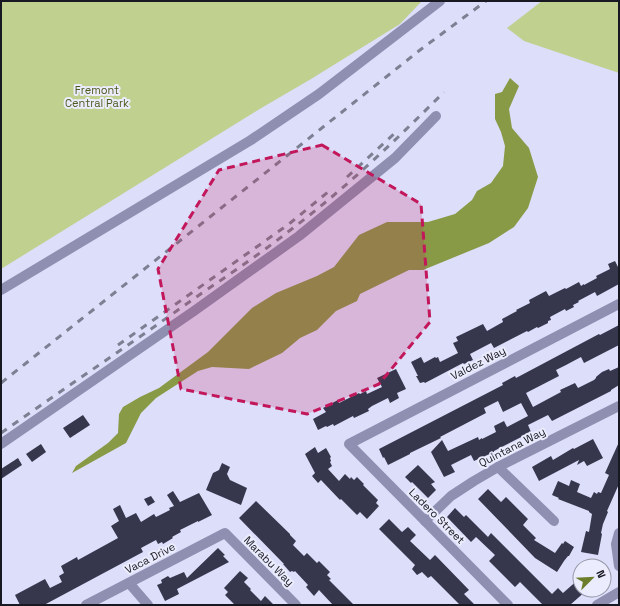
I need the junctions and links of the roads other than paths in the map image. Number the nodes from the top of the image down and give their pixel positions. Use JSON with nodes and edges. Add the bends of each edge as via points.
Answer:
{"nodes":[{"id":1,"x":440,"y":1,"type":"edge"},
{"id":2,"x":436,"y":116,"type":"dead end"},
{"id":3,"x":1,"y":290,"type":"edge"},
{"id":4,"x":619,"y":304,"type":"edge"},
{"id":5,"x":619,"y":406,"type":"edge"},
{"id":6,"x":1,"y":444,"type":"edge"},
{"id":7,"x":349,"y":444,"type":"joint"},
{"id":8,"x":498,"y":467,"type":"junction"},
{"id":9,"x":425,"y":521,"type":"junction"},
{"id":10,"x":554,"y":522,"type":"dead end"},
{"id":11,"x":225,"y":533,"type":"joint"},
{"id":12,"x":619,"y":533,"type":"edge"},
{"id":13,"x":619,"y":566,"type":"edge"},
{"id":14,"x":128,"y":583,"type":"junction"},
{"id":15,"x":619,"y":592,"type":"edge"},
{"id":16,"x":86,"y":605,"type":"edge"},
{"id":17,"x":148,"y":605,"type":"edge"},
{"id":18,"x":296,"y":605,"type":"edge"},
{"id":19,"x":508,"y":605,"type":"edge"},
{"id":20,"x":597,"y":605,"type":"edge"}],
"edges":[{"from":1,"to":3,"type":"street","via":[[319,94],[252,140]]},
{"from":2,"to":6,"type":"street","via":[[395,158],[299,236]]},
{"from":4,"to":7,"type":"street","name":"Valdez Way"},
{"from":5,"to":8,"type":"street","name":"Quintana Way"},
{"from":7,"to":9,"type":"street","name":"Ladero Street"},
{"from":8,"to":9,"type":"street","name":"Quintana Way","via":[[451,496]]},
{"from":8,"to":10,"type":"street"},
{"from":9,"to":19,"type":"street","name":"Ladero Street"},
{"from":11,"to":14,"type":"street","name":"Vaca Drive"},
{"from":11,"to":18,"type":"street","name":"Marabu Way"},
{"from":12,"to":13,"type":"street","via":[[616,544]]},
{"from":14,"to":16,"type":"street","name":"Vaca Drive"},
{"from":14,"to":17,"type":"street"},
{"from":15,"to":20,"type":"street"}]}
